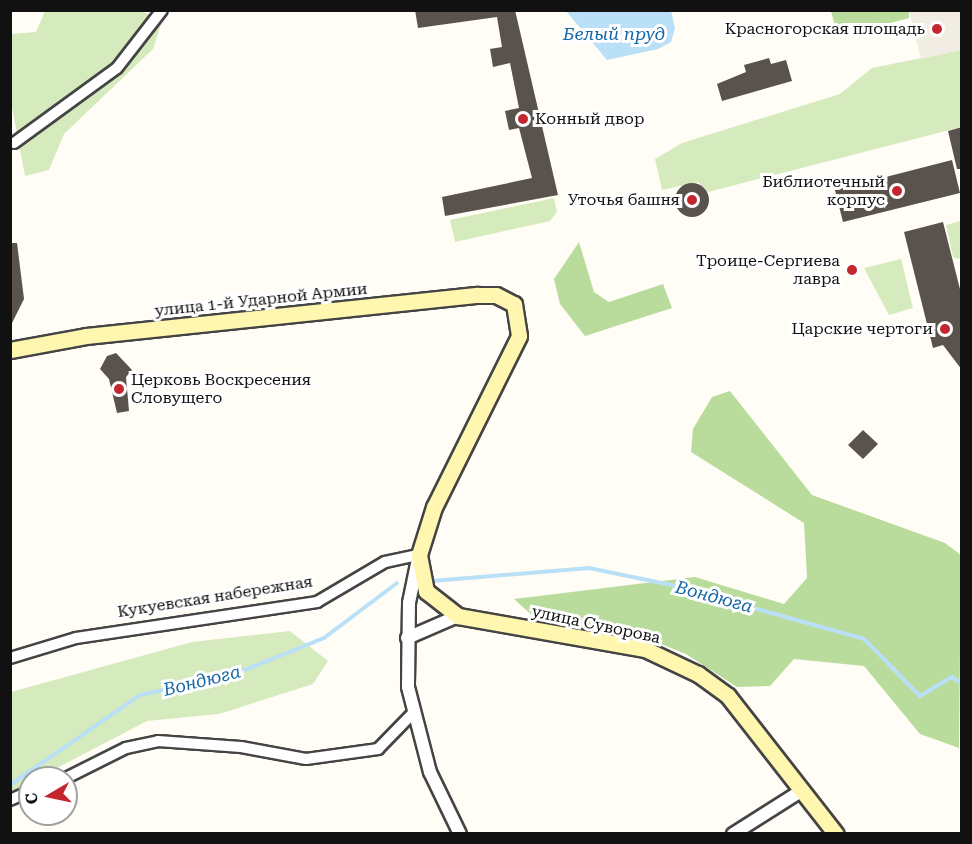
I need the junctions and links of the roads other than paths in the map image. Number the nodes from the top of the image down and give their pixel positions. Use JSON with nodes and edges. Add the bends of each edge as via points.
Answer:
{"nodes":[{"id":1,"x":162,"y":10,"type":"edge"},
{"id":2,"x":14,"y":143,"type":"dead end"},
{"id":3,"x":10,"y":350,"type":"edge"},
{"id":4,"x":419,"y":555,"type":"junction"},
{"id":5,"x":458,"y":616,"type":"junction"},
{"id":6,"x":407,"y":638,"type":"junction"},
{"id":7,"x":10,"y":658,"type":"edge"},
{"id":8,"x":414,"y":712,"type":"junction"},
{"id":9,"x":78,"y":772,"type":"edge"},
{"id":10,"x":801,"y":791,"type":"junction"},
{"id":11,"x":460,"y":834,"type":"edge"},
{"id":12,"x":734,"y":834,"type":"edge"},
{"id":13,"x":836,"y":834,"type":"edge"}],
"edges":[{"from":1,"to":2,"type":"street","via":[[117,68]]},
{"from":3,"to":4,"type":"main road","name":"улица 1-й Ударной Армии","via":[[86,336],[478,295],[496,295],[514,304],[519,336],[434,507]]},
{"from":4,"to":5,"type":"main road","name":"улица Суворова","via":[[426,591]]},
{"from":4,"to":6,"type":"street"},
{"from":4,"to":7,"type":"street","name":"Кукуевская набережная","via":[[385,562],[317,602],[76,638]]},
{"from":5,"to":6,"type":"street"},
{"from":5,"to":10,"type":"main road","name":"улица Суворова","via":[[645,649],[668,658],[728,696]]},
{"from":6,"to":8,"type":"street"},
{"from":8,"to":9,"type":"street","via":[[378,749],[306,759],[241,747],[158,741],[126,748]]},
{"from":8,"to":11,"type":"street","via":[[430,772]]},
{"from":10,"to":12,"type":"street"},
{"from":10,"to":13,"type":"main road","name":"улица Суворова"}]}
